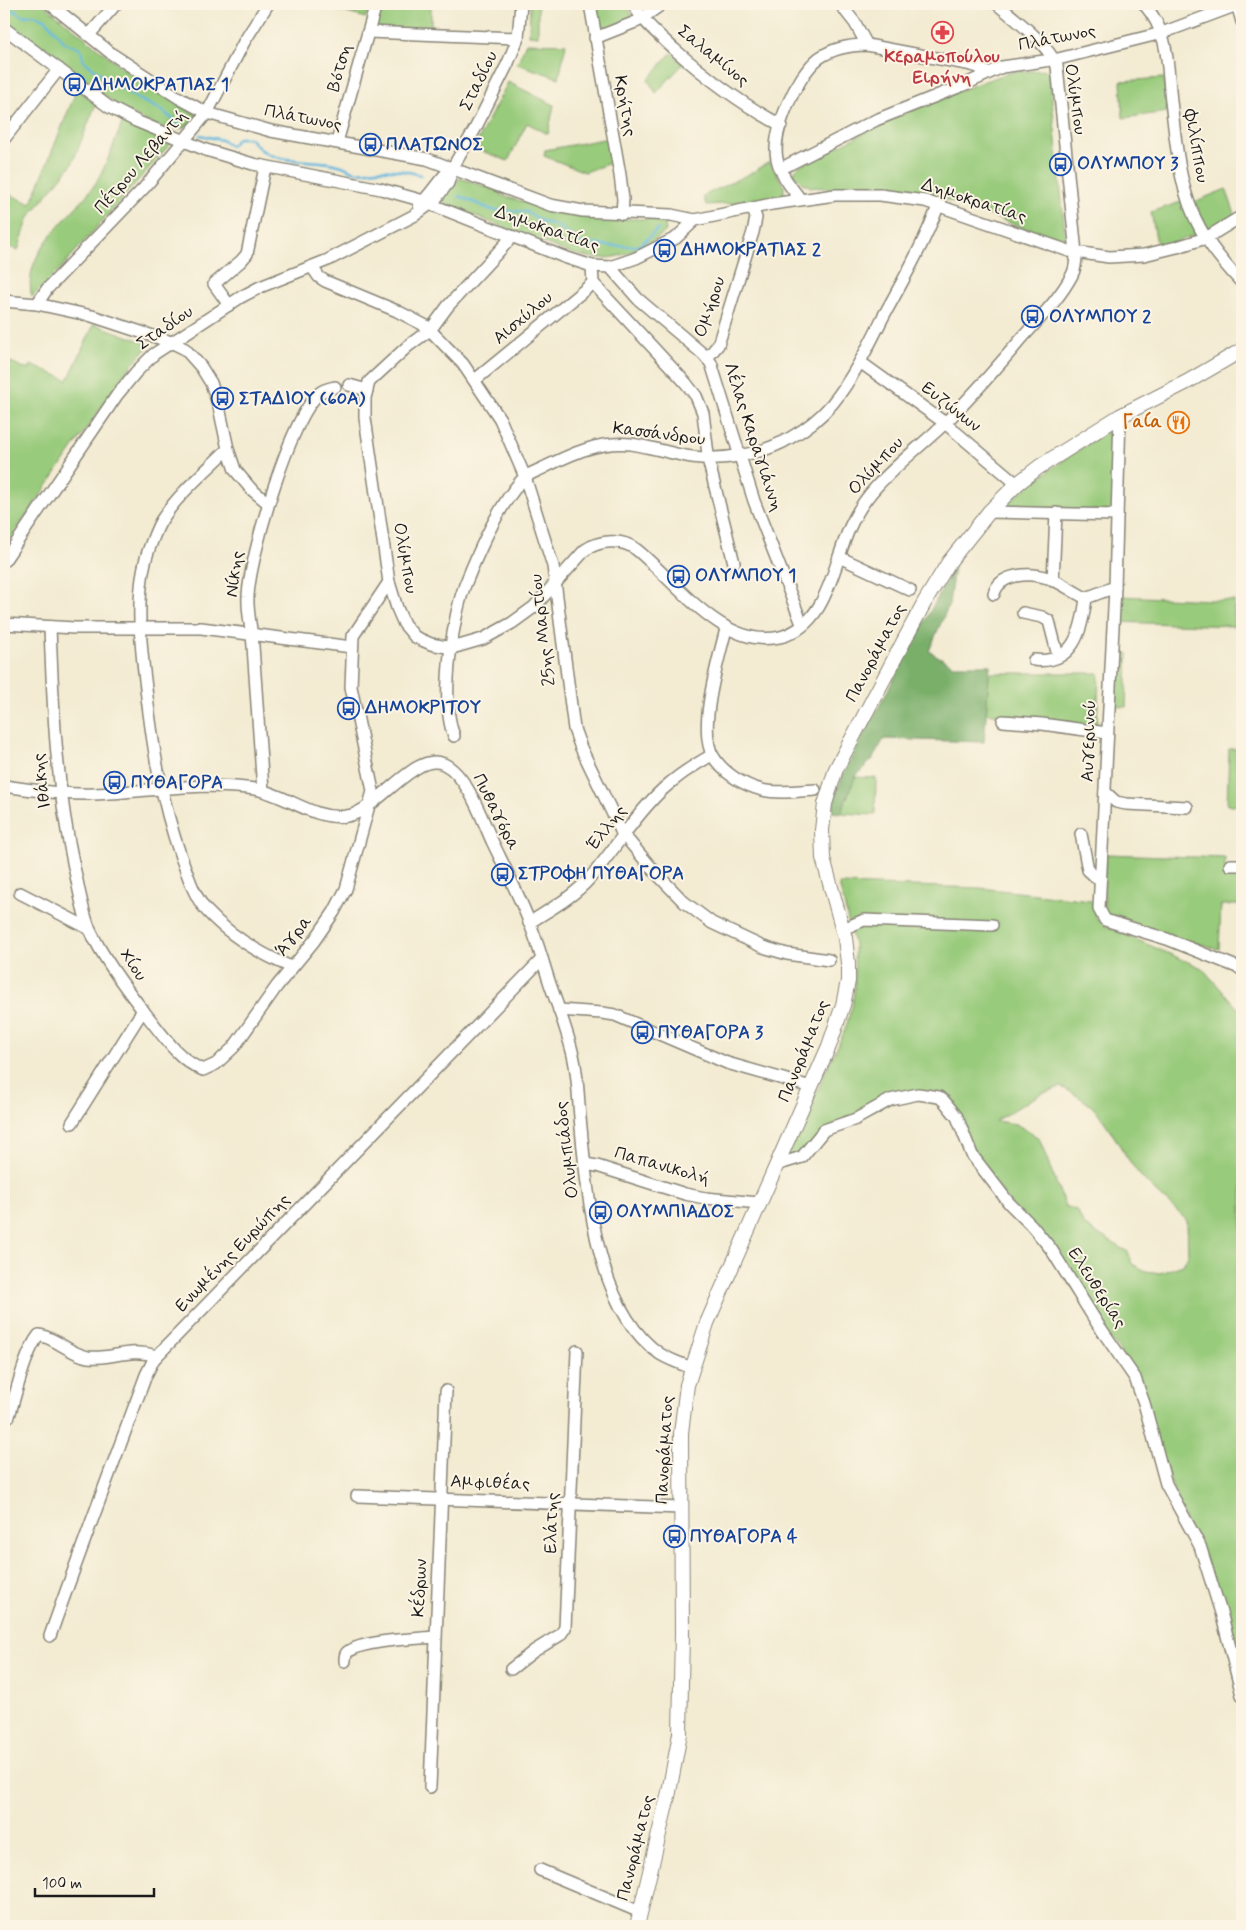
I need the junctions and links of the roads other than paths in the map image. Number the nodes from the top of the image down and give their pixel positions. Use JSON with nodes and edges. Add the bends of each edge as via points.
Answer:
{"nodes":[{"id":1,"x":50,"y":4,"type":"edge"},
{"id":2,"x":116,"y":4,"type":"edge"},
{"id":3,"x":268,"y":4,"type":"edge"},
{"id":4,"x":376,"y":4,"type":"edge"},
{"id":5,"x":521,"y":4,"type":"edge"},
{"id":6,"x":590,"y":4,"type":"edge"},
{"id":7,"x":632,"y":4,"type":"edge"},
{"id":8,"x":662,"y":4,"type":"edge"},
{"id":9,"x":840,"y":4,"type":"edge"},
{"id":10,"x":997,"y":4,"type":"edge"},
{"id":11,"x":1144,"y":4,"type":"edge"},
{"id":12,"x":1237,"y":4,"type":"edge"},
{"id":13,"x":644,"y":18,"type":"junction"},
{"id":14,"x":1242,"y":22,"type":"edge"},
{"id":15,"x":4,"y":28,"type":"edge"},
{"id":16,"x":368,"y":32,"type":"junction"},
{"id":17,"x":1162,"y":33,"type":"junction"},
{"id":18,"x":90,"y":35,"type":"junction"},
{"id":19,"x":518,"y":38,"type":"junction"},
{"id":20,"x":595,"y":38,"type":"junction"},
{"id":21,"x":866,"y":45,"type":"junction"},
{"id":22,"x":1054,"y":60,"type":"junction"},
{"id":23,"x":59,"y":69,"type":"junction"},
{"id":24,"x":987,"y":73,"type":"junction"},
{"id":25,"x":207,"y":113,"type":"junction"},
{"id":26,"x":781,"y":125,"type":"junction"},
{"id":27,"x":4,"y":139,"type":"edge"},
{"id":28,"x":184,"y":140,"type":"junction"},
{"id":29,"x":337,"y":142,"type":"junction"},
{"id":30,"x":265,"y":167,"type":"junction"},
{"id":31,"x":453,"y":168,"type":"junction"},
{"id":32,"x":780,"y":169,"type":"junction"},
{"id":33,"x":404,"y":195,"type":"junction"},
{"id":34,"x":800,"y":199,"type":"junction"},
{"id":35,"x":427,"y":202,"type":"junction"},
{"id":36,"x":939,"y":204,"type":"junction"},
{"id":37,"x":753,"y":209,"type":"junction"},
{"id":38,"x":408,"y":213,"type":"junction"},
{"id":39,"x":622,"y":214,"type":"junction"},
{"id":40,"x":1242,"y":216,"type":"edge"},
{"id":41,"x":695,"y":220,"type":"junction"},
{"id":42,"x":395,"y":224,"type":"junction"},
{"id":43,"x":512,"y":237,"type":"junction"},
{"id":44,"x":1206,"y":238,"type":"junction"},
{"id":45,"x":1076,"y":253,"type":"junction"},
{"id":46,"x":592,"y":266,"type":"junction"},
{"id":47,"x":312,"y":267,"type":"junction"},
{"id":48,"x":610,"y":267,"type":"junction"},
{"id":49,"x":592,"y":283,"type":"junction"},
{"id":50,"x":1242,"y":283,"type":"edge"},
{"id":51,"x":4,"y":301,"type":"edge"},
{"id":52,"x":37,"y":304,"type":"junction"},
{"id":53,"x":229,"y":305,"type":"junction"},
{"id":54,"x":431,"y":329,"type":"junction"},
{"id":55,"x":171,"y":342,"type":"junction"},
{"id":56,"x":1242,"y":350,"type":"edge"},
{"id":57,"x":707,"y":358,"type":"junction"},
{"id":58,"x":860,"y":362,"type":"junction"},
{"id":59,"x":475,"y":380,"type":"junction"},
{"id":60,"x":349,"y":385,"type":"dead end"},
{"id":61,"x":368,"y":386,"type":"junction"},
{"id":62,"x":335,"y":387,"type":"dead end"},
{"id":63,"x":1120,"y":416,"type":"junction"},
{"id":64,"x":945,"y":423,"type":"junction"},
{"id":65,"x":228,"y":449,"type":"junction"},
{"id":66,"x":739,"y":456,"type":"junction"},
{"id":67,"x":708,"y":458,"type":"junction"},
{"id":68,"x":525,"y":478,"type":"junction"},
{"id":69,"x":1017,"y":484,"type":"junction"},
{"id":70,"x":268,"y":503,"type":"junction"},
{"id":71,"x":989,"y":512,"type":"junction"},
{"id":72,"x":1056,"y":513,"type":"junction"},
{"id":73,"x":1117,"y":515,"type":"junction"},
{"id":74,"x":839,"y":557,"type":"junction"},
{"id":75,"x":4,"y":562,"type":"edge"},
{"id":76,"x":734,"y":563,"type":"dead end"},
{"id":77,"x":1054,"y":580,"type":"junction"},
{"id":78,"x":389,"y":582,"type":"junction"},
{"id":79,"x":556,"y":582,"type":"junction"},
{"id":80,"x":1114,"y":587,"type":"junction"},
{"id":81,"x":910,"y":590,"type":"dead end"},
{"id":82,"x":994,"y":594,"type":"dead end"},
{"id":83,"x":1086,"y":598,"type":"junction"},
{"id":84,"x":1023,"y":613,"type":"dead end"},
{"id":85,"x":4,"y":624,"type":"edge"},
{"id":86,"x":802,"y":624,"type":"junction"},
{"id":87,"x":50,"y":626,"type":"junction"},
{"id":88,"x":140,"y":627,"type":"junction"},
{"id":89,"x":726,"y":629,"type":"junction"},
{"id":90,"x":252,"y":635,"type":"junction"},
{"id":91,"x":352,"y":647,"type":"junction"},
{"id":92,"x":452,"y":648,"type":"junction"},
{"id":93,"x":1058,"y":656,"type":"junction"},
{"id":94,"x":1034,"y":660,"type":"dead end"},
{"id":95,"x":1002,"y":721,"type":"dead end"},
{"id":96,"x":1106,"y":733,"type":"junction"},
{"id":97,"x":454,"y":736,"type":"dead end"},
{"id":98,"x":712,"y":755,"type":"junction"},
{"id":99,"x":4,"y":786,"type":"edge"},
{"id":100,"x":161,"y":790,"type":"junction"},
{"id":101,"x":815,"y":790,"type":"dead end"},
{"id":102,"x":263,"y":791,"type":"junction"},
{"id":103,"x":60,"y":792,"type":"junction"},
{"id":104,"x":1105,"y":792,"type":"junction"},
{"id":105,"x":370,"y":805,"type":"junction"},
{"id":106,"x":1187,"y":807,"type":"dead end"},
{"id":107,"x":1081,"y":834,"type":"dead end"},
{"id":108,"x":624,"y":836,"type":"junction"},
{"id":109,"x":1230,"y":865,"type":"dead end"},
{"id":110,"x":1242,"y":866,"type":"edge"},
{"id":111,"x":1100,"y":881,"type":"junction"},
{"id":112,"x":20,"y":893,"type":"dead end"},
{"id":113,"x":530,"y":923,"type":"junction"},
{"id":114,"x":992,"y":925,"type":"dead end"},
{"id":115,"x":90,"y":929,"type":"junction"},
{"id":116,"x":843,"y":929,"type":"junction"},
{"id":117,"x":542,"y":959,"type":"junction"},
{"id":118,"x":829,"y":960,"type":"dead end"},
{"id":119,"x":292,"y":968,"type":"junction"},
{"id":120,"x":1242,"y":969,"type":"edge"},
{"id":121,"x":143,"y":1010,"type":"junction"},
{"id":122,"x":559,"y":1010,"type":"junction"},
{"id":123,"x":208,"y":1068,"type":"joint"},
{"id":124,"x":811,"y":1087,"type":"junction"},
{"id":125,"x":72,"y":1123,"type":"dead end"},
{"id":126,"x":585,"y":1164,"type":"junction"},
{"id":127,"x":776,"y":1165,"type":"junction"},
{"id":128,"x":759,"y":1203,"type":"junction"},
{"id":129,"x":577,"y":1351,"type":"dead end"},
{"id":130,"x":157,"y":1356,"type":"junction"},
{"id":131,"x":692,"y":1368,"type":"junction"},
{"id":132,"x":446,"y":1391,"type":"dead end"},
{"id":133,"x":9,"y":1416,"type":"dead end"},
{"id":134,"x":357,"y":1496,"type":"dead end"},
{"id":135,"x":442,"y":1499,"type":"junction"},
{"id":136,"x":570,"y":1504,"type":"junction"},
{"id":137,"x":681,"y":1508,"type":"junction"},
{"id":138,"x":50,"y":1636,"type":"dead end"},
{"id":139,"x":435,"y":1637,"type":"junction"},
{"id":140,"x":344,"y":1662,"type":"dead end"},
{"id":141,"x":511,"y":1669,"type":"dead end"},
{"id":142,"x":1242,"y":1695,"type":"edge"},
{"id":143,"x":430,"y":1787,"type":"dead end"},
{"id":144,"x":540,"y":1870,"type":"dead end"},
{"id":145,"x":640,"y":1912,"type":"junction"},
{"id":146,"x":637,"y":1926,"type":"edge"}],
"edges":[{"from":1,"to":18,"type":"street","name":"Πλάτωνος"},
{"from":2,"to":18,"type":"street"},
{"from":3,"to":25,"type":"street","name":"Πέτρου Λεβαντή"},
{"from":4,"to":16,"type":"street","name":"Βότση"},
{"from":5,"to":19,"type":"street","name":"Σταδίου"},
{"from":6,"to":20,"type":"street","name":"Κρήτης"},
{"from":7,"to":13,"type":"street","name":"Σαλαμίνος"},
{"from":8,"to":13,"type":"street"},
{"from":9,"to":21,"type":"street"},
{"from":10,"to":22,"type":"street","name":"Ολύμπου"},
{"from":11,"to":17,"type":"street","name":"Φιλίππου"},
{"from":12,"to":14,"type":"street"},
{"from":12,"to":17,"type":"street","name":"Πλάτωνος"},
{"from":13,"to":20,"type":"street"},
{"from":13,"to":26,"type":"street","name":"Σαλαμίνος","via":[[713,82]]},
{"from":15,"to":23,"type":"street","name":"Δημοκρατίας"},
{"from":16,"to":19,"type":"street"},
{"from":16,"to":29,"type":"street","name":"Βότση"},
{"from":17,"to":22,"type":"street","name":"Πλάτωνος"},
{"from":17,"to":44,"type":"street","name":"Φιλίππου","via":[[1184,183],[1192,210]]},
{"from":18,"to":25,"type":"street","name":"Πλάτωνος","via":[[112,54]]},
{"from":19,"to":31,"type":"street","name":"Σταδίου"},
{"from":20,"to":39,"type":"street","name":"Κρήτης","via":[[620,175]]},
{"from":21,"to":24,"type":"street","via":[[967,64]]},
{"from":21,"to":26,"type":"street","via":[[833,51],[816,60],[797,86]]},
{"from":22,"to":24,"type":"street","name":"Πλάτωνος","via":[[1014,64]]},
{"from":22,"to":45,"type":"street","name":"Ολύμπου"},
{"from":23,"to":27,"type":"street"},
{"from":23,"to":28,"type":"street","name":"Δημοκρατίας","via":[[109,107]]},
{"from":24,"to":32,"type":"street","name":"Πλάτωνος","via":[[876,120]]},
{"from":25,"to":28,"type":"street","name":"Πέτρου Λεβαντή"},
{"from":25,"to":29,"type":"street","name":"Πλάτωνος","via":[[271,131]]},
{"from":26,"to":32,"type":"street","via":[[776,152]]},
{"from":28,"to":30,"type":"street","name":"Δημοκρατίας","via":[[224,156]]},
{"from":28,"to":52,"type":"street","name":"Πέτρου Λεβαντή","via":[[144,188],[47,289]]},
{"from":29,"to":31,"type":"street","name":"Πλάτωνος","via":[[427,159]]},
{"from":30,"to":33,"type":"street","name":"Δημοκρατίας"},
{"from":30,"to":53,"type":"street","via":[[247,254],[214,284]]},
{"from":31,"to":35,"type":"street","name":"Σταδίου","via":[[443,176]]},
{"from":31,"to":39,"type":"street","name":"Πλάτωνος","via":[[550,205]]},
{"from":32,"to":34,"type":"street"},
{"from":33,"to":35,"type":"street","name":"Δημοκρατίας"},
{"from":33,"to":38,"type":"street"},
{"from":34,"to":36,"type":"street","name":"Δημοκρατίας","via":[[870,195]]},
{"from":34,"to":37,"type":"street","name":"Δημοκρατίας"},
{"from":35,"to":38,"type":"street","name":"Σταδίου"},
{"from":35,"to":42,"type":"street","name":"Σταδίου","via":[[415,215]]},
{"from":35,"to":43,"type":"street","name":"Δημοκρατίας"},
{"from":36,"to":45,"type":"street","name":"Δημοκρατίας"},
{"from":36,"to":58,"type":"street","name":"Κασσάνδρου","via":[[918,252]]},
{"from":37,"to":41,"type":"street","name":"Δημοκρατίας"},
{"from":37,"to":57,"type":"street","name":"Ομήρου","via":[[756,218],[753,232],[718,345]]},
{"from":38,"to":42,"type":"street","name":"Σταδίου"},
{"from":39,"to":41,"type":"street","name":"Πλάτωνος","via":[[671,215]]},
{"from":40,"to":44,"type":"street","name":"Δημοκρατίας"},
{"from":41,"to":48,"type":"street","name":"Δημοκρατίας","via":[[676,238]]},
{"from":42,"to":47,"type":"street","name":"Σταδίου"},
{"from":43,"to":46,"type":"street","name":"Δημοκρατίας"},
{"from":43,"to":54,"type":"street"},
{"from":44,"to":45,"type":"street","name":"Δημοκρατίας","via":[[1134,256]]},
{"from":44,"to":50,"type":"street","name":"Φιλίππου"},
{"from":45,"to":64,"type":"street","name":"Ολύμπου","via":[[1074,272],[1054,301]]},
{"from":46,"to":48,"type":"street","name":"Δημοκρατίας"},
{"from":46,"to":49,"type":"street"},
{"from":47,"to":53,"type":"street","name":"Σταδίου","via":[[260,287]]},
{"from":47,"to":54,"type":"street","name":"25ης Μαρτίου","via":[[325,281]]},
{"from":48,"to":57,"type":"street","name":"Λέλας Καραγιάννη","via":[[638,299]]},
{"from":49,"to":59,"type":"street","name":"Αισχύλου"},
{"from":49,"to":67,"type":"street","via":[[694,392],[704,418]]},
{"from":51,"to":52,"type":"street"},
{"from":52,"to":55,"type":"street","via":[[92,316]]},
{"from":53,"to":55,"type":"street","name":"Σταδίου"},
{"from":54,"to":59,"type":"street","name":"25ης Μαρτίου"},
{"from":54,"to":61,"type":"street","via":[[415,340]]},
{"from":55,"to":65,"type":"street","via":[[188,352],[209,379]]},
{"from":55,"to":75,"type":"street","name":"Σταδίου","via":[[147,360],[125,384]]},
{"from":56,"to":63,"type":"main road","name":"Πανοράματος"},
{"from":57,"to":66,"type":"street","name":"Λέλας Καραγιάννη","via":[[714,370]]},
{"from":58,"to":64,"type":"street","name":"Ευζώνων"},
{"from":58,"to":66,"type":"street","name":"Κασσάνδρου","via":[[832,403],[814,422],[766,450]]},
{"from":59,"to":68,"type":"street","name":"25ης Μαρτίου","via":[[503,425]]},
{"from":60,"to":61,"type":"street"},
{"from":61,"to":78,"type":"street","name":"Ολύμπου","via":[[364,398],[365,418]]},
{"from":62,"to":70,"type":"street","name":"Νίκης","via":[[321,391],[300,421]]},
{"from":63,"to":69,"type":"main road","name":"Πανοράματος"},
{"from":63,"to":73,"type":"street","name":"Αυγερινού"},
{"from":64,"to":69,"type":"street","name":"Ευζώνων"},
{"from":64,"to":74,"type":"street","name":"Ολύμπου","via":[[885,478],[864,502],[853,520]]},
{"from":65,"to":70,"type":"street","via":[[238,475]]},
{"from":65,"to":88,"type":"street","via":[[161,519],[148,551],[143,576]]},
{"from":66,"to":67,"type":"street","name":"Κασσάνδρου"},
{"from":66,"to":86,"type":"street","name":"Λέλας Καραγιάννη"},
{"from":67,"to":68,"type":"street","name":"Κασσάνδρου","via":[[631,444],[603,444],[561,458]]},
{"from":67,"to":76,"type":"street"},
{"from":68,"to":79,"type":"street","name":"25ης Μαρτίου","via":[[551,556]]},
{"from":68,"to":92,"type":"street","name":"Κασσάνδρου","via":[[490,528],[461,592]]},
{"from":69,"to":71,"type":"main road","name":"Πανοράματος"},
{"from":70,"to":90,"type":"street","name":"Νίκης","via":[[249,576]]},
{"from":71,"to":72,"type":"street"},
{"from":71,"to":116,"type":"main road","name":"Πανοράματος","via":[[949,562],[924,603],[829,788],[822,821],[822,849]]},
{"from":72,"to":73,"type":"street"},
{"from":72,"to":77,"type":"street"},
{"from":73,"to":80,"type":"street","name":"Αυγερινού"},
{"from":74,"to":81,"type":"street"},
{"from":74,"to":86,"type":"street","name":"Ολύμπου","via":[[822,602]]},
{"from":77,"to":82,"type":"street","via":[[1038,576],[1011,578],[1002,581]]},
{"from":77,"to":83,"type":"street"},
{"from":78,"to":91,"type":"street","name":"Άγρα","via":[[353,636]]},
{"from":78,"to":92,"type":"street","name":"Ολύμπου","via":[[404,624],[415,637]]},
{"from":79,"to":89,"type":"street","name":"Ολύμπου","via":[[588,548],[605,543],[626,543],[638,550]]},
{"from":79,"to":92,"type":"street","name":"Ολύμπου","via":[[534,606],[512,623],[483,639]]},
{"from":79,"to":108,"type":"street","name":"25ης Μαρτίου","via":[[574,729]]},
{"from":80,"to":83,"type":"street"},
{"from":80,"to":96,"type":"street","name":"Αυγερινού"},
{"from":83,"to":93,"type":"street","via":[[1073,646]]},
{"from":84,"to":93,"type":"street","via":[[1048,621]]},
{"from":85,"to":87,"type":"street"},
{"from":86,"to":89,"type":"street","name":"Ολύμπου","via":[[788,634],[770,638]]},
{"from":87,"to":88,"type":"street"},
{"from":87,"to":103,"type":"street","name":"Ιθάκης","via":[[52,706]]},
{"from":88,"to":90,"type":"street","via":[[201,628]]},
{"from":88,"to":100,"type":"street"},
{"from":89,"to":98,"type":"street","via":[[709,714]]},
{"from":90,"to":91,"type":"street"},
{"from":90,"to":102,"type":"street","name":"Νίκης"},
{"from":91,"to":105,"type":"street","name":"Άγρα","via":[[351,687],[373,785]]},
{"from":92,"to":97,"type":"street","name":"Κασσάνδρου","via":[[447,694]]},
{"from":93,"to":94,"type":"street","via":[[1045,661]]},
{"from":95,"to":96,"type":"street"},
{"from":96,"to":104,"type":"street","name":"Αυγερινού"},
{"from":98,"to":101,"type":"street","via":[[737,780],[763,790]]},
{"from":98,"to":108,"type":"street","name":"Έλλης","via":[[693,765],[661,791]]},
{"from":99,"to":103,"type":"street","name":"Πυθαγόρα"},
{"from":100,"to":102,"type":"street","name":"Πυθαγόρα","via":[[221,787]]},
{"from":100,"to":103,"type":"street","name":"Πυθαγόρα","via":[[92,794]]},
{"from":100,"to":119,"type":"street","via":[[190,880],[206,910],[248,944]]},
{"from":102,"to":105,"type":"street","name":"Πυθαγόρα","via":[[330,816],[352,815]]},
{"from":103,"to":115,"type":"street","name":"Ιθάκης"},
{"from":104,"to":106,"type":"street","via":[[1116,802],[1126,804]]},
{"from":104,"to":111,"type":"street","name":"Αυγερινού"},
{"from":105,"to":113,"type":"street","name":"Πυθαγόρα","via":[[424,764],[435,762],[448,767],[465,785]]},
{"from":105,"to":119,"type":"street","name":"Άγρα","via":[[346,889],[334,912]]},
{"from":107,"to":111,"type":"street","via":[[1088,870]]},
{"from":108,"to":113,"type":"street","name":"Έλλης","via":[[588,881]]},
{"from":108,"to":118,"type":"street","name":"25ης Μαρτίου","via":[[677,896],[712,923],[770,950]]},
{"from":109,"to":110,"type":"street"},
{"from":111,"to":120,"type":"street","name":"Αυγερινού","via":[[1099,910],[1105,920],[1167,939]]},
{"from":112,"to":115,"type":"street"},
{"from":113,"to":117,"type":"street","name":"Πυθαγόρα"},
{"from":114,"to":116,"type":"street","via":[[864,920]]},
{"from":115,"to":121,"type":"street","name":"Χίου"},
{"from":116,"to":124,"type":"main road","name":"Πανοράματος","via":[[848,963],[846,995]]},
{"from":117,"to":122,"type":"street","name":"Πυθαγόρα"},
{"from":117,"to":130,"type":"street","name":"Ενωμένης Ευρώπης"},
{"from":119,"to":123,"type":"street","name":"Άγρα","via":[[234,1047]]},
{"from":121,"to":123,"type":"street","name":"Χίου","via":[[181,1056],[203,1070]]},
{"from":121,"to":125,"type":"street"},
{"from":122,"to":124,"type":"street","via":[[615,1015],[727,1063]]},
{"from":122,"to":126,"type":"street","name":"Ολυμπιάδος","via":[[573,1055]]},
{"from":124,"to":127,"type":"main road","name":"Πανοράματος"},
{"from":126,"to":128,"type":"street","name":"Παπανικολή","via":[[690,1195]]},
{"from":126,"to":131,"type":"street","name":"Ολυμπιάδος","via":[[602,1262],[620,1306],[649,1345],[667,1358]]},
{"from":127,"to":128,"type":"main road","name":"Πανοράματος"},
{"from":127,"to":142,"type":"street","name":"Ελευθερίας","via":[[802,1157],[824,1130],[856,1119],[890,1100],[918,1094],[939,1097],[944,1101],[957,1117],[972,1155],[1009,1203],[1051,1249],[1096,1323],[1135,1378],[1166,1484],[1200,1546],[1225,1624]]},
{"from":128,"to":131,"type":"main road","name":"Πανοράματος","via":[[711,1311]]},
{"from":129,"to":136,"type":"street","name":"Ελάτης"},
{"from":130,"to":133,"type":"street","via":[[136,1352],[85,1356],[38,1335]]},
{"from":130,"to":138,"type":"street","name":"Ενωμένης Ευρώπης","via":[[146,1375]]},
{"from":131,"to":137,"type":"main road","name":"Πανοράματος","via":[[682,1419]]},
{"from":132,"to":135,"type":"street","name":"Κέδρων"},
{"from":134,"to":135,"type":"street","name":"Αμφιθέας"},
{"from":135,"to":136,"type":"street","name":"Αμφιθέας"},
{"from":135,"to":139,"type":"street","name":"Κέδρων"},
{"from":136,"to":137,"type":"street","name":"Αμφιθέας"},
{"from":136,"to":141,"type":"street","name":"Ελάτης","via":[[564,1631]]},
{"from":137,"to":145,"type":"main road","name":"Πανοράματος","via":[[680,1734],[670,1792]]},
{"from":139,"to":140,"type":"street","via":[[371,1644],[348,1651]]},
{"from":139,"to":143,"type":"street","name":"Κέδρων"},
{"from":144,"to":145,"type":"street"},
{"from":145,"to":146,"type":"main road","name":"Πανοράματος"}]}
